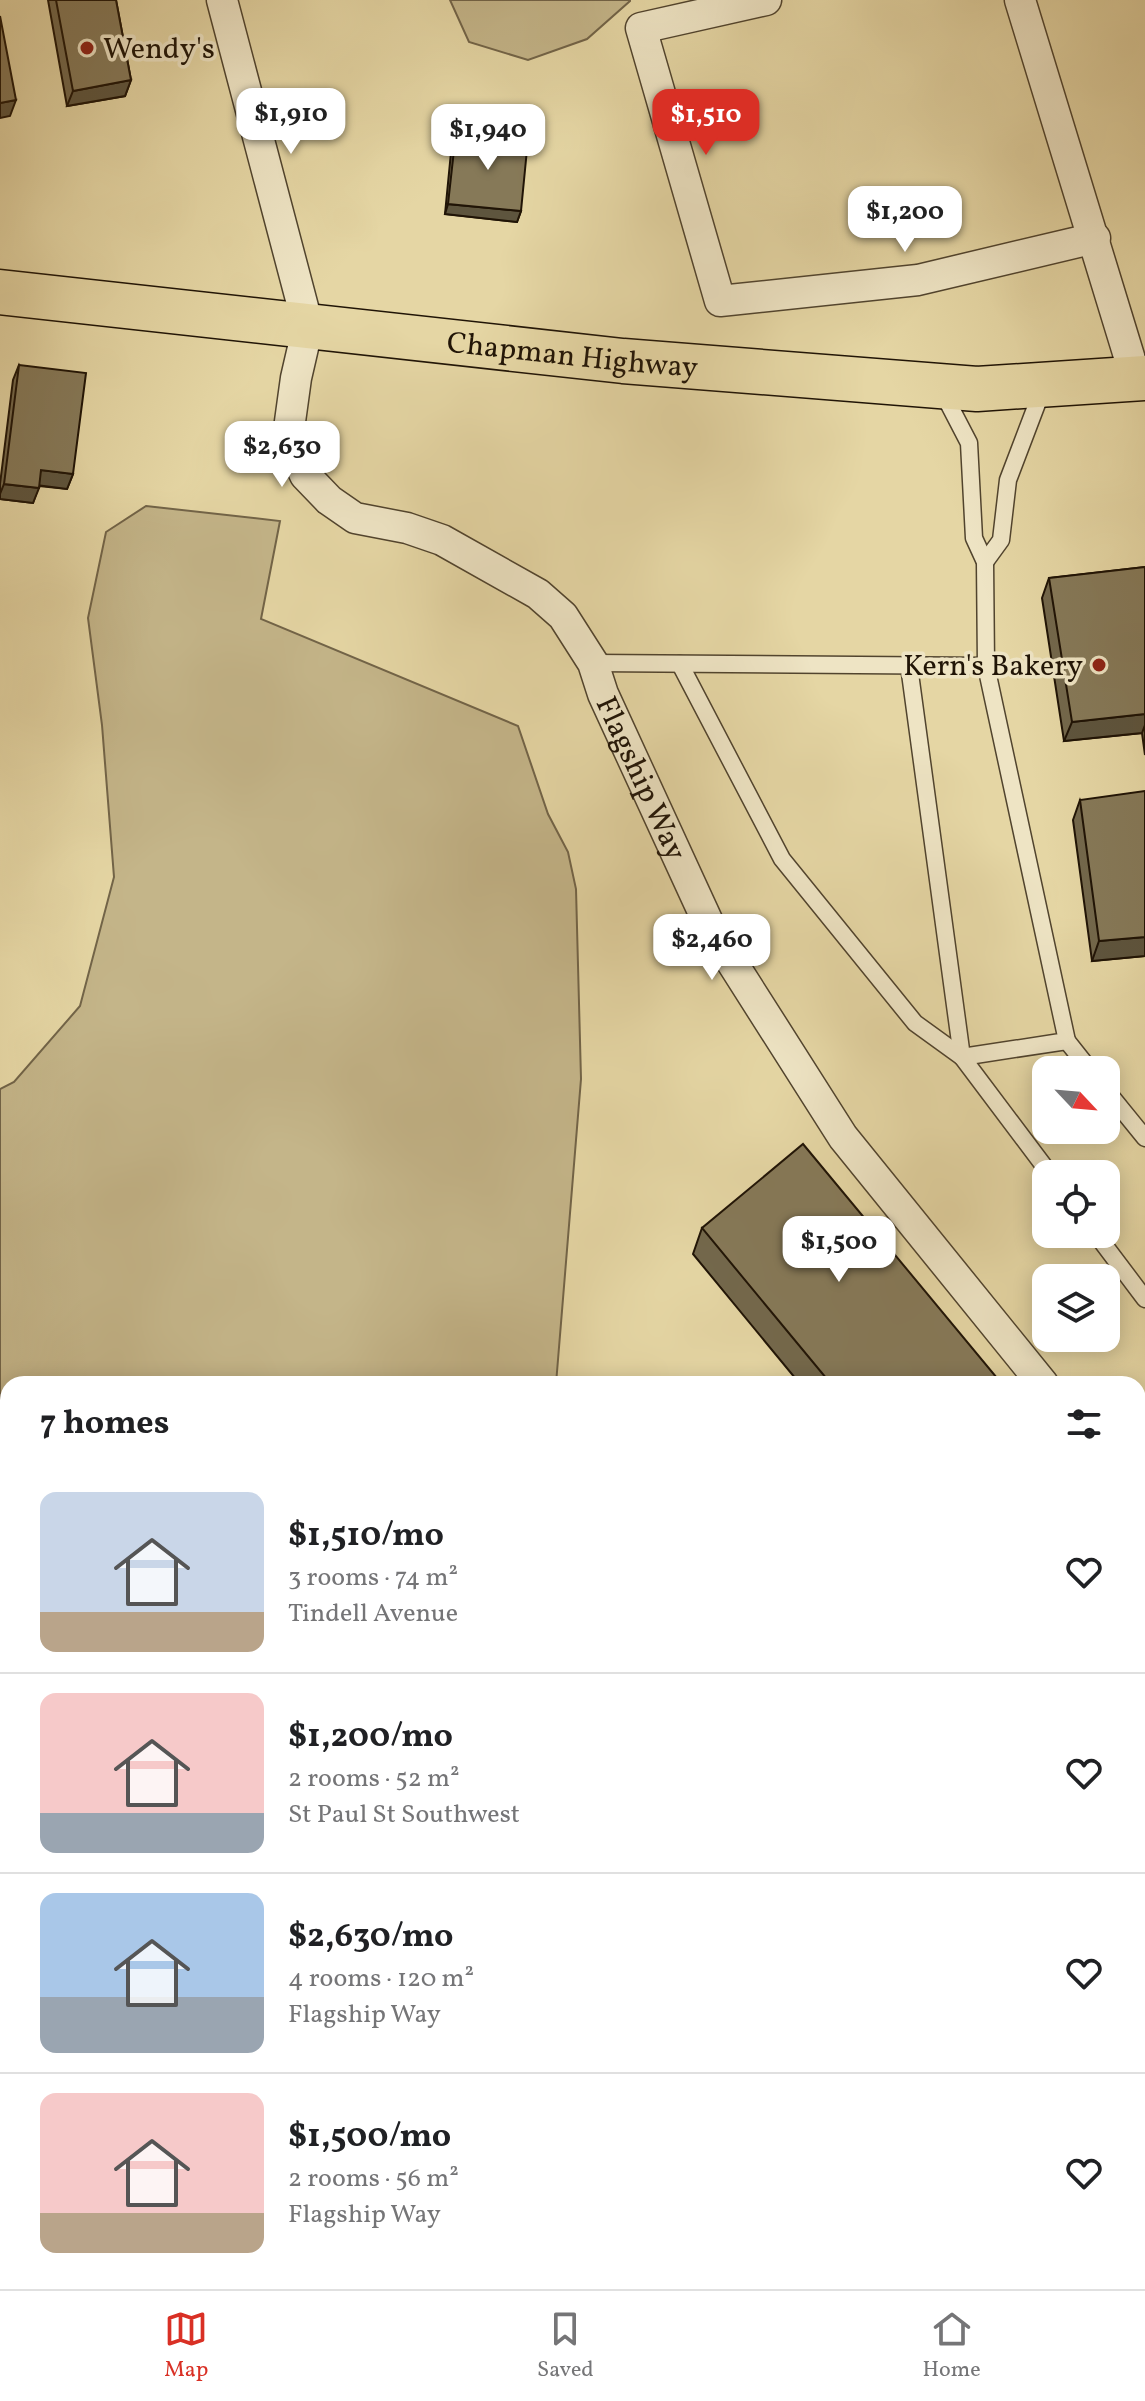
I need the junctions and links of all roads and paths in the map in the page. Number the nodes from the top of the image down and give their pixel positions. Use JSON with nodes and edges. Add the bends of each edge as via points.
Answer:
{"nodes":[{"id":1,"x":222,"y":0,"type":"edge"},
{"id":2,"x":766,"y":0,"type":"edge"},
{"id":3,"x":1020,"y":0,"type":"edge"},
{"id":4,"x":1095,"y":238,"type":"junction"},
{"id":5,"x":0,"y":292,"type":"edge"},
{"id":6,"x":308,"y":326,"type":"junction"},
{"id":7,"x":1140,"y":379,"type":"edge"},
{"id":8,"x":1044,"y":385,"type":"junction"},
{"id":9,"x":939,"y":386,"type":"junction"},
{"id":10,"x":985,"y":562,"type":"junction"},
{"id":11,"x":593,"y":663,"type":"junction"},
{"id":12,"x":680,"y":664,"type":"junction"},
{"id":13,"x":909,"y":666,"type":"junction"},
{"id":14,"x":986,"y":666,"type":"junction"},
{"id":15,"x":1067,"y":1041,"type":"junction"},
{"id":16,"x":1079,"y":1056,"type":"edge"},
{"id":17,"x":962,"y":1057,"type":"junction"},
{"id":18,"x":1120,"y":1107,"type":"edge"},
{"id":19,"x":1145,"y":1138,"type":"edge"},
{"id":20,"x":1039,"y":1160,"type":"edge"},
{"id":21,"x":1107,"y":1248,"type":"edge"},
{"id":22,"x":1145,"y":1299,"type":"edge"},
{"id":23,"x":1037,"y":1376,"type":"edge"}],
"edges":[{"from":1,"to":6,"type":"street"},
{"from":2,"to":4,"type":"street","via":[[641,28],[720,301],[918,280]]},
{"from":3,"to":4,"type":"street"},
{"from":4,"to":7,"type":"street"},
{"from":5,"to":6,"type":"highway","name":"Chapman Highway"},
{"from":6,"to":9,"type":"highway","name":"Chapman Highway","via":[[623,361]]},
{"from":6,"to":11,"type":"street","name":"Flagship Way","via":[[288,436],[305,475],[355,518],[442,540],[538,594],[563,616]]},
{"from":7,"to":8,"type":"highway","name":"Chapman Highway"},
{"from":8,"to":9,"type":"highway","name":"Chapman Highway"},
{"from":8,"to":10,"type":"lane","via":[[1008,480],[1001,540]]},
{"from":9,"to":10,"type":"lane","via":[[969,443],[974,538]]},
{"from":10,"to":14,"type":"lane"},
{"from":11,"to":12,"type":"lane"},
{"from":11,"to":23,"type":"street","name":"Flagship Way","via":[[720,944],[843,1137]]},
{"from":12,"to":13,"type":"lane"},
{"from":12,"to":17,"type":"lane","via":[[782,859],[915,1023]]},
{"from":13,"to":14,"type":"lane"},
{"from":13,"to":17,"type":"lane"},
{"from":14,"to":15,"type":"lane"},
{"from":15,"to":16,"type":"lane"},
{"from":15,"to":17,"type":"lane"},
{"from":17,"to":20,"type":"lane"},
{"from":18,"to":19,"type":"lane"},
{"from":21,"to":22,"type":"lane"}]}
